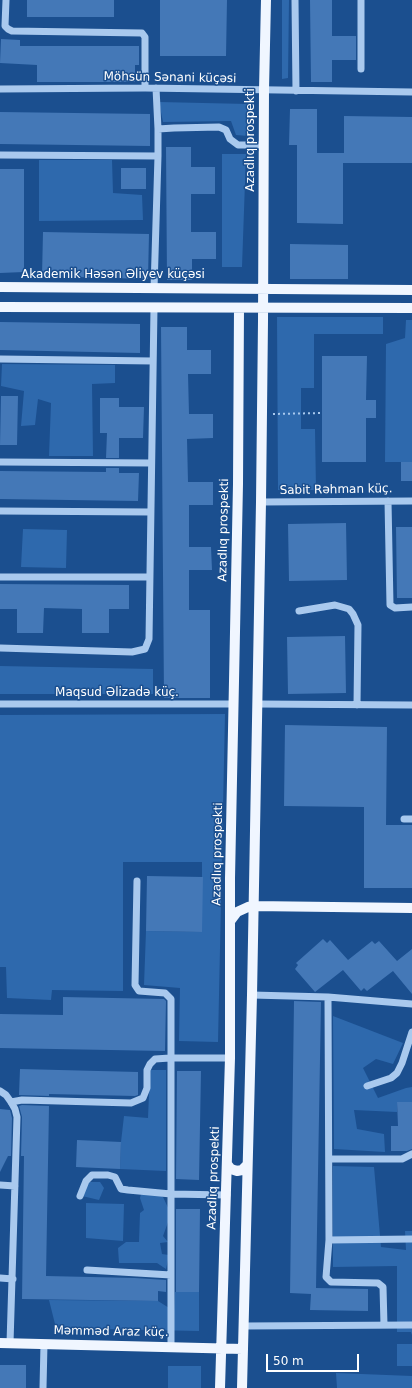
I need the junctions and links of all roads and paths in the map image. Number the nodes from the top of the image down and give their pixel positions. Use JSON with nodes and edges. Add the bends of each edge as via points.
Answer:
{"nodes":[{"id":1,"x":6,"y":0,"type":"edge"},
{"id":2,"x":266,"y":0,"type":"edge"},
{"id":3,"x":296,"y":0,"type":"edge"},
{"id":4,"x":362,"y":0,"type":"edge"},
{"id":5,"x":361,"y":69,"type":"dead end"},
{"id":6,"x":145,"y":88,"type":"junction"},
{"id":7,"x":156,"y":88,"type":"junction"},
{"id":8,"x":0,"y":89,"type":"edge"},
{"id":9,"x":264,"y":90,"type":"junction"},
{"id":10,"x":296,"y":91,"type":"junction"},
{"id":11,"x":412,"y":92,"type":"edge"},
{"id":12,"x":158,"y":129,"type":"junction"},
{"id":13,"x":264,"y":145,"type":"junction"},
{"id":14,"x":0,"y":155,"type":"edge"},
{"id":15,"x":158,"y":156,"type":"junction"},
{"id":16,"x":263,"y":284,"type":"junction"},
{"id":17,"x":0,"y":287,"type":"edge"},
{"id":18,"x":154,"y":289,"type":"junction"},
{"id":19,"x":412,"y":290,"type":"edge"},
{"id":20,"x":0,"y":307,"type":"edge"},
{"id":21,"x":154,"y":308,"type":"junction"},
{"id":22,"x":239,"y":308,"type":"junction"},
{"id":23,"x":263,"y":308,"type":"junction"},
{"id":24,"x":412,"y":308,"type":"edge"},
{"id":25,"x":0,"y":359,"type":"edge"},
{"id":26,"x":153,"y":361,"type":"junction"},
{"id":27,"x":322,"y":413,"type":"dead end"},
{"id":28,"x":262,"y":414,"type":"junction"},
{"id":29,"x":0,"y":462,"type":"edge"},
{"id":30,"x":151,"y":463,"type":"junction"},
{"id":31,"x":388,"y":501,"type":"junction"},
{"id":32,"x":412,"y":501,"type":"edge"},
{"id":33,"x":261,"y":502,"type":"junction"},
{"id":34,"x":0,"y":511,"type":"edge"},
{"id":35,"x":150,"y":512,"type":"junction"},
{"id":36,"x":0,"y":577,"type":"edge"},
{"id":37,"x":149,"y":577,"type":"junction"},
{"id":38,"x":412,"y":607,"type":"edge"},
{"id":39,"x":299,"y":611,"type":"dead end"},
{"id":40,"x":0,"y":648,"type":"edge"},
{"id":41,"x":0,"y":704,"type":"edge"},
{"id":42,"x":234,"y":704,"type":"junction"},
{"id":43,"x":257,"y":704,"type":"junction"},
{"id":44,"x":357,"y":704,"type":"junction"},
{"id":45,"x":412,"y":705,"type":"edge"},
{"id":46,"x":404,"y":819,"type":"dead end"},
{"id":47,"x":412,"y":819,"type":"edge"},
{"id":48,"x":137,"y":881,"type":"dead end"},
{"id":49,"x":253,"y":906,"type":"junction"},
{"id":50,"x":412,"y":908,"type":"edge"},
{"id":51,"x":231,"y":920,"type":"junction"},
{"id":52,"x":252,"y":995,"type":"junction"},
{"id":53,"x":328,"y":997,"type":"junction"},
{"id":54,"x":412,"y":1004,"type":"edge"},
{"id":55,"x":412,"y":1032,"type":"edge"},
{"id":56,"x":170,"y":1058,"type":"junction"},
{"id":57,"x":230,"y":1058,"type":"junction"},
{"id":58,"x":367,"y":1086,"type":"dead end"},
{"id":59,"x":0,"y":1091,"type":"edge"},
{"id":60,"x":11,"y":1102,"type":"junction"},
{"id":61,"x":412,"y":1154,"type":"edge"},
{"id":62,"x":328,"y":1159,"type":"junction"},
{"id":63,"x":227,"y":1164,"type":"junction"},
{"id":64,"x":247,"y":1165,"type":"junction"},
{"id":65,"x":0,"y":1185,"type":"edge"},
{"id":66,"x":15,"y":1186,"type":"junction"},
{"id":67,"x":171,"y":1194,"type":"junction"},
{"id":68,"x":227,"y":1195,"type":"junction"},
{"id":69,"x":80,"y":1196,"type":"dead end"},
{"id":70,"x":412,"y":1239,"type":"edge"},
{"id":71,"x":329,"y":1240,"type":"junction"},
{"id":72,"x":87,"y":1270,"type":"dead end"},
{"id":73,"x":171,"y":1276,"type":"junction"},
{"id":74,"x":0,"y":1278,"type":"edge"},
{"id":75,"x":12,"y":1279,"type":"junction"},
{"id":76,"x":384,"y":1325,"type":"junction"},
{"id":77,"x":412,"y":1325,"type":"edge"},
{"id":78,"x":244,"y":1326,"type":"junction"},
{"id":79,"x":0,"y":1343,"type":"edge"},
{"id":80,"x":10,"y":1343,"type":"junction"},
{"id":81,"x":44,"y":1344,"type":"junction"},
{"id":82,"x":171,"y":1346,"type":"junction"},
{"id":83,"x":222,"y":1348,"type":"junction"},
{"id":84,"x":243,"y":1349,"type":"junction"},
{"id":85,"x":43,"y":1388,"type":"edge"},
{"id":86,"x":220,"y":1388,"type":"edge"},
{"id":87,"x":242,"y":1388,"type":"edge"}],
"edges":[{"from":1,"to":6,"type":"street","via":[[5,26],[12,31],[142,33],[145,37]]},
{"from":2,"to":9,"type":"main road","name":"Azadlıq prospekti"},
{"from":3,"to":10,"type":"street"},
{"from":4,"to":5,"type":"street"},
{"from":6,"to":7,"type":"street","name":"Möhsün Sənani küçəsi"},
{"from":6,"to":8,"type":"street","name":"Möhsün Sənani küçəsi"},
{"from":7,"to":9,"type":"street","name":"Möhsün Sənani küçəsi"},
{"from":7,"to":12,"type":"street"},
{"from":9,"to":10,"type":"street","name":"Möhsün Sənani küçəsi"},
{"from":9,"to":13,"type":"main road","name":"Azadlıq prospekti"},
{"from":10,"to":11,"type":"street","name":"Möhsün Sənani küçəsi"},
{"from":12,"to":13,"type":"street","via":[[219,127],[226,130],[230,139],[238,145]]},
{"from":12,"to":15,"type":"street"},
{"from":13,"to":16,"type":"main road","name":"Azadlıq prospekti"},
{"from":14,"to":15,"type":"street"},
{"from":15,"to":18,"type":"street"},
{"from":16,"to":18,"type":"main road","name":"Akademik Həsən Əliyev küçəsi","via":[[226,289]]},
{"from":16,"to":19,"type":"main road","name":"Akademik Həsən Əliyev küçəsi","via":[[280,290]]},
{"from":16,"to":23,"type":"main road","name":"Azadlıq prospekti"},
{"from":17,"to":18,"type":"main road","name":"Akademik Həsən Əliyev küçəsi"},
{"from":20,"to":21,"type":"main road"},
{"from":21,"to":22,"type":"main road"},
{"from":21,"to":26,"type":"street"},
{"from":22,"to":23,"type":"main road"},
{"from":22,"to":42,"type":"main road","name":"Azadlıq prospekti"},
{"from":23,"to":24,"type":"main road"},
{"from":23,"to":28,"type":"main road","name":"Azadlıq prospekti"},
{"from":25,"to":26,"type":"street"},
{"from":26,"to":30,"type":"street"},
{"from":27,"to":28,"type":"path"},
{"from":28,"to":33,"type":"main road"},
{"from":29,"to":30,"type":"street"},
{"from":30,"to":35,"type":"street"},
{"from":31,"to":32,"type":"street","name":"Sabit Rəhman küç."},
{"from":31,"to":33,"type":"street","name":"Sabit Rəhman küç."},
{"from":31,"to":38,"type":"street","via":[[390,605],[395,608]]},
{"from":33,"to":43,"type":"main road"},
{"from":34,"to":35,"type":"street"},
{"from":35,"to":37,"type":"street"},
{"from":36,"to":37,"type":"street"},
{"from":37,"to":40,"type":"street","via":[[149,639],[145,649],[132,652]]},
{"from":39,"to":44,"type":"street","via":[[335,605],[349,609],[353,614],[358,625]]},
{"from":41,"to":42,"type":"street","name":"Maqsud Əlizadə küç."},
{"from":42,"to":51,"type":"main road","name":"Azadlıq prospekti"},
{"from":43,"to":44,"type":"street"},
{"from":43,"to":49,"type":"main road"},
{"from":44,"to":45,"type":"street"},
{"from":46,"to":47,"type":"street"},
{"from":48,"to":56,"type":"street","via":[[135,985],[139,991],[165,993],[171,999]]},
{"from":49,"to":50,"type":"main road"},
{"from":49,"to":51,"type":"main road","via":[[237,912]]},
{"from":49,"to":52,"type":"main road"},
{"from":51,"to":57,"type":"main road","name":"Azadlıq prospekti"},
{"from":52,"to":53,"type":"street"},
{"from":52,"to":64,"type":"main road"},
{"from":53,"to":54,"type":"street"},
{"from":53,"to":62,"type":"street"},
{"from":55,"to":58,"type":"street","via":[[397,1073]]},
{"from":56,"to":57,"type":"street"},
{"from":56,"to":60,"type":"street","via":[[154,1059],[147,1070],[147,1088],[143,1098],[131,1103],[22,1100]]},
{"from":56,"to":67,"type":"street"},
{"from":57,"to":63,"type":"main road","name":"Azadlıq prospekti"},
{"from":59,"to":60,"type":"street"},
{"from":60,"to":66,"type":"street","via":[[16,1117]]},
{"from":61,"to":62,"type":"street","via":[[402,1159]]},
{"from":62,"to":71,"type":"street"},
{"from":63,"to":64,"type":"main road","via":[[237,1171]]},
{"from":63,"to":68,"type":"main road","name":"Azadlıq prospekti"},
{"from":64,"to":78,"type":"main road"},
{"from":65,"to":66,"type":"street"},
{"from":66,"to":75,"type":"street"},
{"from":67,"to":68,"type":"street"},
{"from":67,"to":69,"type":"street","via":[[128,1190],[121,1188],[115,1177],[92,1175],[86,1181]]},
{"from":67,"to":73,"type":"street"},
{"from":68,"to":83,"type":"main road","name":"Azadlıq prospekti"},
{"from":70,"to":71,"type":"street"},
{"from":71,"to":76,"type":"street","via":[[326,1277],[331,1282],[378,1283],[383,1286]]},
{"from":72,"to":73,"type":"street"},
{"from":73,"to":82,"type":"street"},
{"from":74,"to":75,"type":"street"},
{"from":75,"to":80,"type":"street"},
{"from":76,"to":77,"type":"street"},
{"from":76,"to":78,"type":"street"},
{"from":78,"to":84,"type":"main road"},
{"from":79,"to":80,"type":"main road","name":"Məmməd Araz küç."},
{"from":80,"to":81,"type":"main road","name":"Məmməd Araz küç."},
{"from":81,"to":82,"type":"main road","name":"Məmməd Araz küç."},
{"from":81,"to":85,"type":"street"},
{"from":82,"to":83,"type":"main road","name":"Məmməd Araz küç."},
{"from":83,"to":84,"type":"main road","name":"Məmməd Araz küç."},
{"from":83,"to":86,"type":"main road","name":"Azadlıq prospekti"},
{"from":84,"to":87,"type":"main road"}]}
